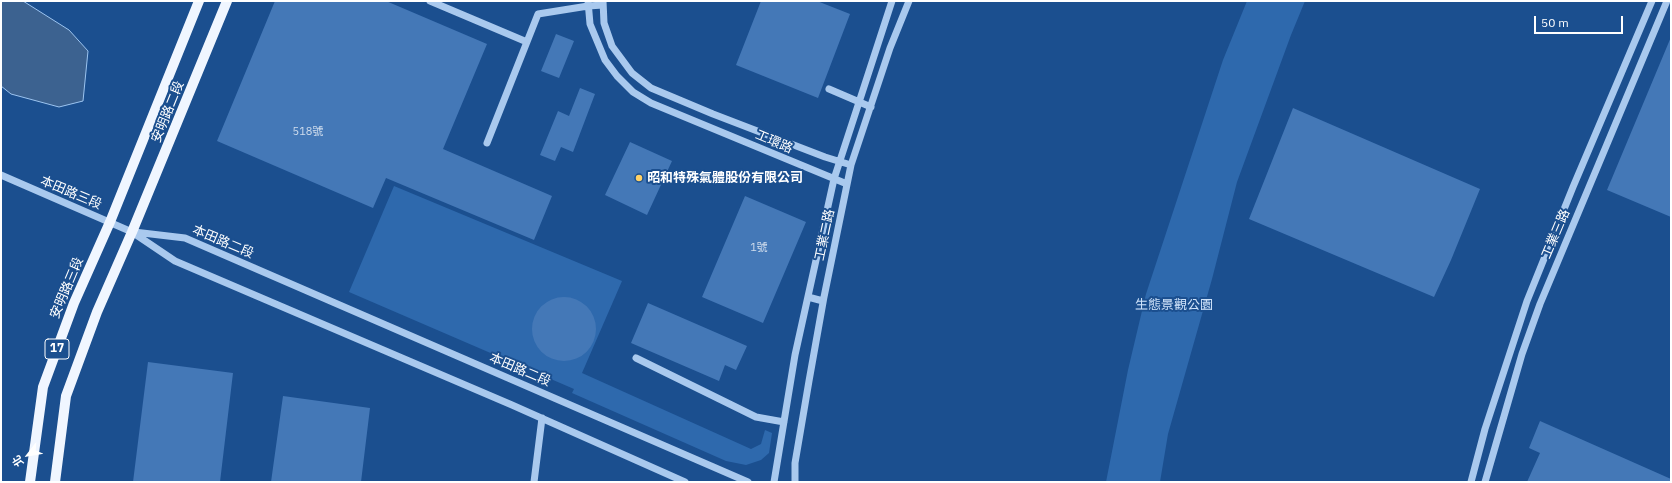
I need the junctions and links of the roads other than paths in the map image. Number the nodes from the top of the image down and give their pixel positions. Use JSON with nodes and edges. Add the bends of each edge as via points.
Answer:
{"nodes":[{"id":1,"x":199,"y":1,"type":"edge"},
{"id":2,"x":227,"y":1,"type":"edge"},
{"id":3,"x":430,"y":1,"type":"edge"},
{"id":4,"x":892,"y":1,"type":"edge"},
{"id":5,"x":909,"y":1,"type":"edge"},
{"id":6,"x":1652,"y":1,"type":"edge"},
{"id":7,"x":1667,"y":1,"type":"edge"},
{"id":8,"x":588,"y":3,"type":"edge"},
{"id":9,"x":603,"y":3,"type":"edge"},
{"id":10,"x":1640,"y":31,"type":"junction"},
{"id":11,"x":1653,"y":35,"type":"junction"},
{"id":12,"x":527,"y":42,"type":"junction"},
{"id":13,"x":829,"y":89,"type":"dead end"},
{"id":14,"x":858,"y":102,"type":"junction"},
{"id":15,"x":871,"y":107,"type":"junction"},
{"id":16,"x":698,"y":108,"type":"junction"},
{"id":17,"x":692,"y":120,"type":"junction"},
{"id":18,"x":487,"y":143,"type":"dead end"},
{"id":19,"x":840,"y":161,"type":"junction"},
{"id":20,"x":851,"y":165,"type":"junction"},
{"id":21,"x":1,"y":175,"type":"edge"},
{"id":22,"x":834,"y":179,"type":"junction"},
{"id":23,"x":847,"y":184,"type":"junction"},
{"id":24,"x":1573,"y":187,"type":"junction"},
{"id":25,"x":1587,"y":192,"type":"junction"},
{"id":26,"x":110,"y":222,"type":"junction"},
{"id":27,"x":132,"y":232,"type":"junction"},
{"id":28,"x":808,"y":297,"type":"junction"},
{"id":29,"x":823,"y":301,"type":"junction"},
{"id":30,"x":1514,"y":341,"type":"junction"},
{"id":31,"x":1525,"y":345,"type":"junction"},
{"id":32,"x":636,"y":358,"type":"dead end"},
{"id":33,"x":542,"y":418,"type":"junction"},
{"id":34,"x":784,"y":422,"type":"junction"},
{"id":35,"x":30,"y":482,"type":"edge"},
{"id":36,"x":55,"y":482,"type":"edge"},
{"id":37,"x":534,"y":482,"type":"edge"},
{"id":38,"x":685,"y":482,"type":"edge"},
{"id":39,"x":748,"y":482,"type":"edge"},
{"id":40,"x":774,"y":482,"type":"edge"},
{"id":41,"x":795,"y":482,"type":"edge"},
{"id":42,"x":1471,"y":482,"type":"edge"},
{"id":43,"x":1485,"y":482,"type":"edge"}],
"edges":[{"from":1,"to":26,"type":"main road","name":"安明路二段","number":"17"},
{"from":2,"to":27,"type":"main road","name":"安明路二段","number":"17"},
{"from":3,"to":12,"type":"street"},
{"from":4,"to":14,"type":"street","name":"工業二路"},
{"from":5,"to":15,"type":"street","name":"工業二路","via":[[890,48]]},
{"from":6,"to":10,"type":"street","name":"工業三路"},
{"from":7,"to":11,"type":"street","name":"工業三路"},
{"from":8,"to":9,"type":"street","name":"工環路"},
{"from":8,"to":12,"type":"street","via":[[538,14]]},
{"from":8,"to":17,"type":"street","name":"工環路","via":[[590,24],[596,41],[605,60],[617,76],[633,92],[651,103]]},
{"from":9,"to":16,"type":"street","name":"工環路","via":[[604,23],[612,46],[632,73],[651,88]]},
{"from":10,"to":11,"type":"street"},
{"from":10,"to":24,"type":"street","name":"工業三路"},
{"from":11,"to":25,"type":"street","name":"工業三路"},
{"from":12,"to":18,"type":"street"},
{"from":13,"to":14,"type":"street"},
{"from":14,"to":15,"type":"street"},
{"from":14,"to":19,"type":"street","name":"工業二路"},
{"from":15,"to":20,"type":"street","name":"工業二路"},
{"from":16,"to":17,"type":"street"},
{"from":16,"to":19,"type":"street","name":"工環路"},
{"from":17,"to":22,"type":"street","name":"工環路"},
{"from":19,"to":20,"type":"street","name":"工環路"},
{"from":19,"to":22,"type":"street","name":"工業二路"},
{"from":20,"to":23,"type":"street","name":"工業二路"},
{"from":21,"to":26,"type":"street","name":"本田路三段"},
{"from":22,"to":23,"type":"street","name":"工環路"},
{"from":22,"to":28,"type":"street","name":"工業二路"},
{"from":23,"to":29,"type":"street","name":"工業二路"},
{"from":24,"to":25,"type":"street"},
{"from":24,"to":30,"type":"street","name":"工業三路","via":[[1527,301]]},
{"from":25,"to":31,"type":"street","name":"工業三路"},
{"from":26,"to":27,"type":"street","name":"本田路三段"},
{"from":26,"to":35,"type":"main road","name":"安明路三段","number":"17","via":[[74,303],[43,387]]},
{"from":27,"to":33,"type":"street","via":[[175,261]]},
{"from":27,"to":36,"type":"main road","number":"17","via":[[97,312],[66,396]]},
{"from":27,"to":39,"type":"street","name":"本田路二段","via":[[185,238]]},
{"from":28,"to":29,"type":"street"},
{"from":28,"to":34,"type":"street","name":"工業二路"},
{"from":29,"to":41,"type":"street","name":"工業二路","via":[[795,463]]},
{"from":30,"to":31,"type":"street"},
{"from":30,"to":42,"type":"street","name":"工業三路"},
{"from":31,"to":43,"type":"street","name":"工業三路"},
{"from":32,"to":34,"type":"street","via":[[756,417]]},
{"from":33,"to":37,"type":"street"},
{"from":33,"to":38,"type":"street"},
{"from":34,"to":40,"type":"street","name":"工業二路"}]}
